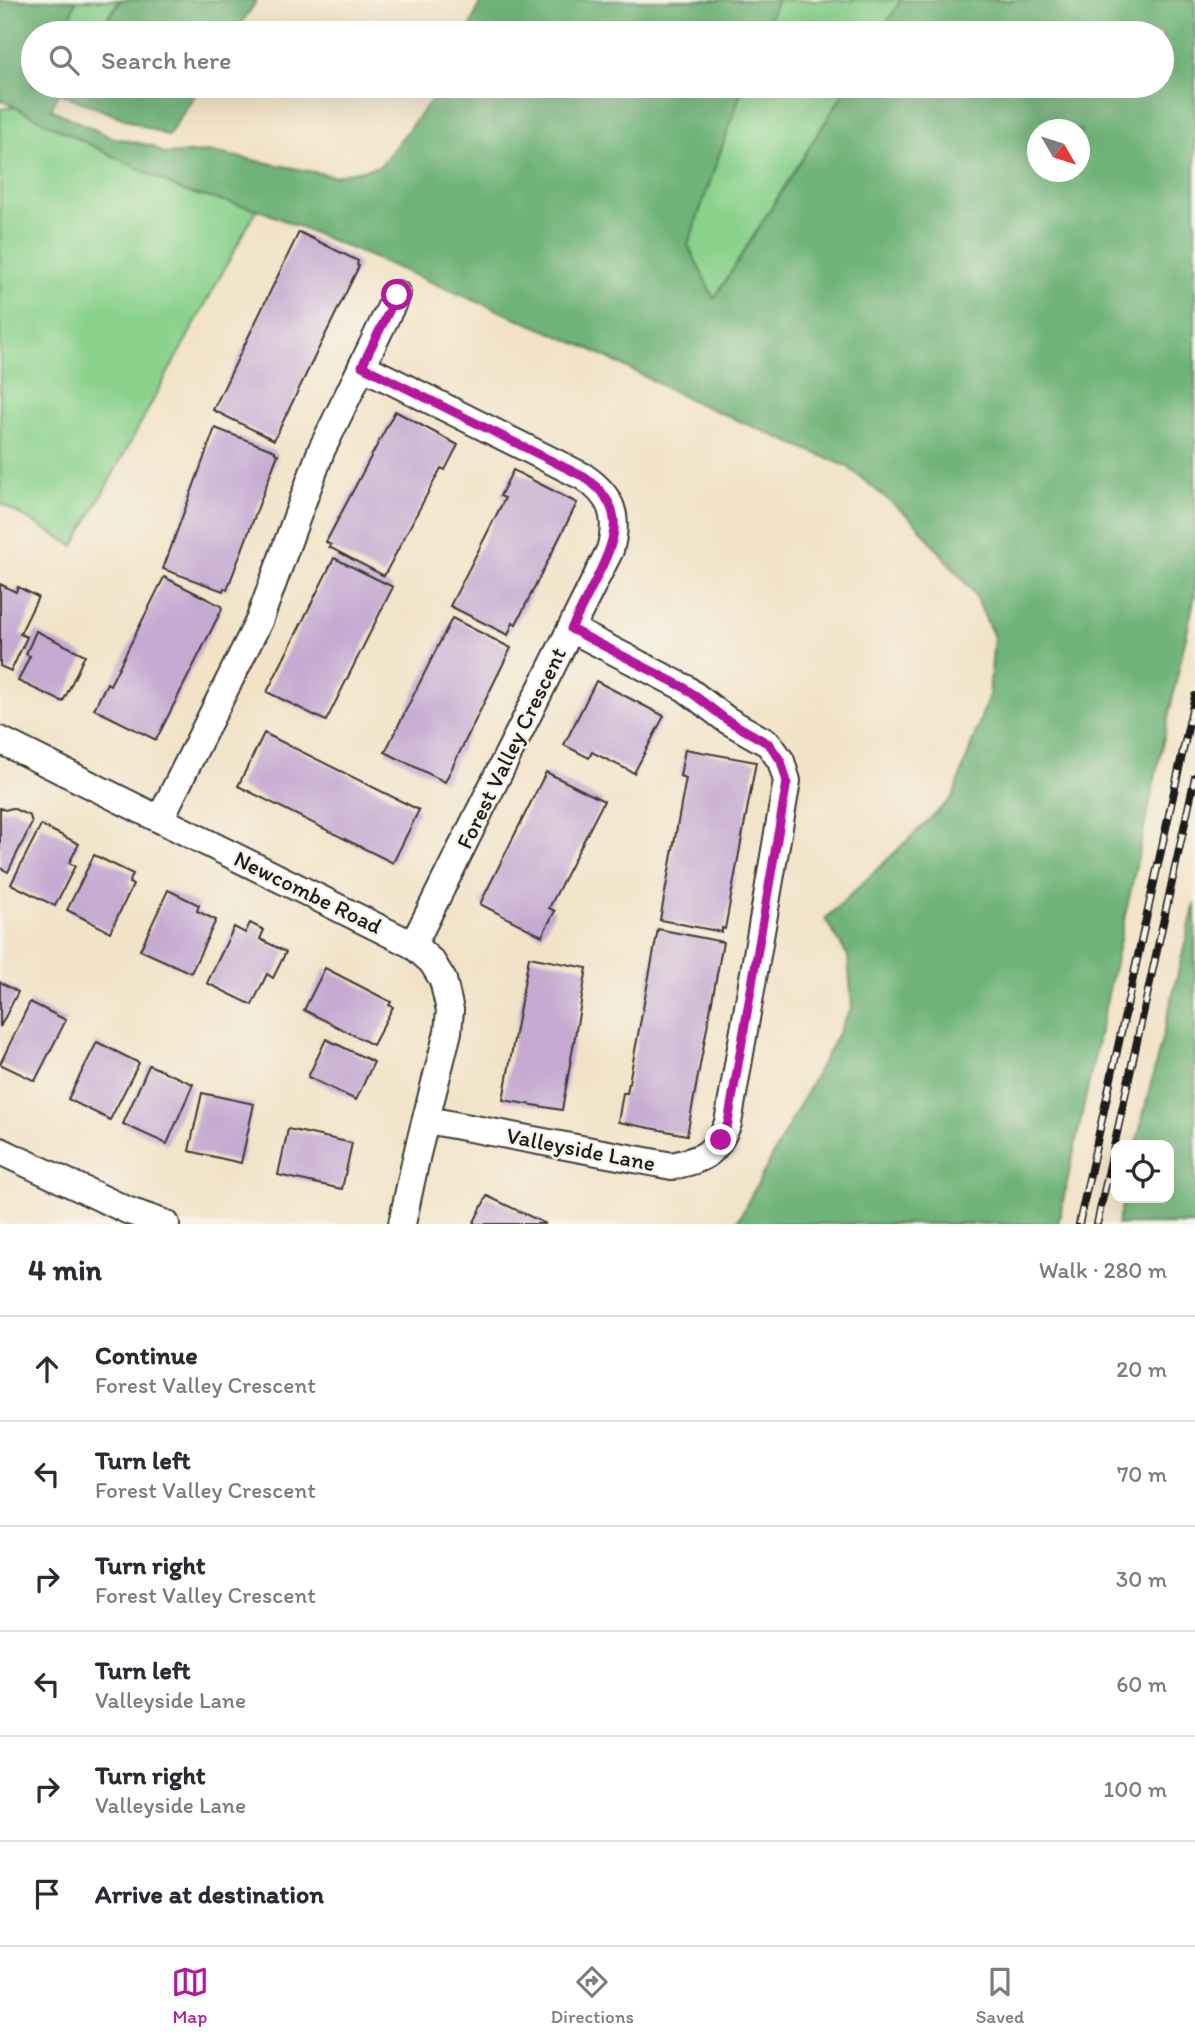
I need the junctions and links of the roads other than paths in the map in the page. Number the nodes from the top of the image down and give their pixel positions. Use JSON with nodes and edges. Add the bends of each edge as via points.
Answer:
{"nodes":[{"id":1,"x":397,"y":295,"type":"dead end"},
{"id":2,"x":362,"y":366,"type":"junction"},
{"id":3,"x":571,"y":629,"type":"junction"},
{"id":4,"x":0,"y":740,"type":"edge"},
{"id":5,"x":160,"y":819,"type":"junction"},
{"id":6,"x":413,"y":945,"type":"junction"},
{"id":7,"x":427,"y":1120,"type":"junction"},
{"id":8,"x":2,"y":1157,"type":"edge"},
{"id":9,"x":166,"y":1224,"type":"edge"},
{"id":10,"x":402,"y":1224,"type":"edge"}],
"edges":[{"from":1,"to":2,"type":"street"},
{"from":2,"to":3,"type":"street","name":"Forest Valley Crescent","via":[[598,486],[614,514],[615,532]]},
{"from":2,"to":5,"type":"street","via":[[321,451],[259,621]]},
{"from":3,"to":6,"type":"street","name":"Forest Valley Crescent"},
{"from":3,"to":7,"type":"street","name":"Valleyside Lane","via":[[685,688],[769,744],[781,761],[787,782],[728,1123],[711,1152],[672,1166]]},
{"from":4,"to":5,"type":"street","name":"Newcombe Road"},
{"from":5,"to":6,"type":"street","name":"Newcombe Road"},
{"from":6,"to":7,"type":"street","name":"Newcombe Road","via":[[443,980],[450,1010]]},
{"from":7,"to":10,"type":"street","name":"Newcombe Road"},
{"from":8,"to":9,"type":"street"}]}
